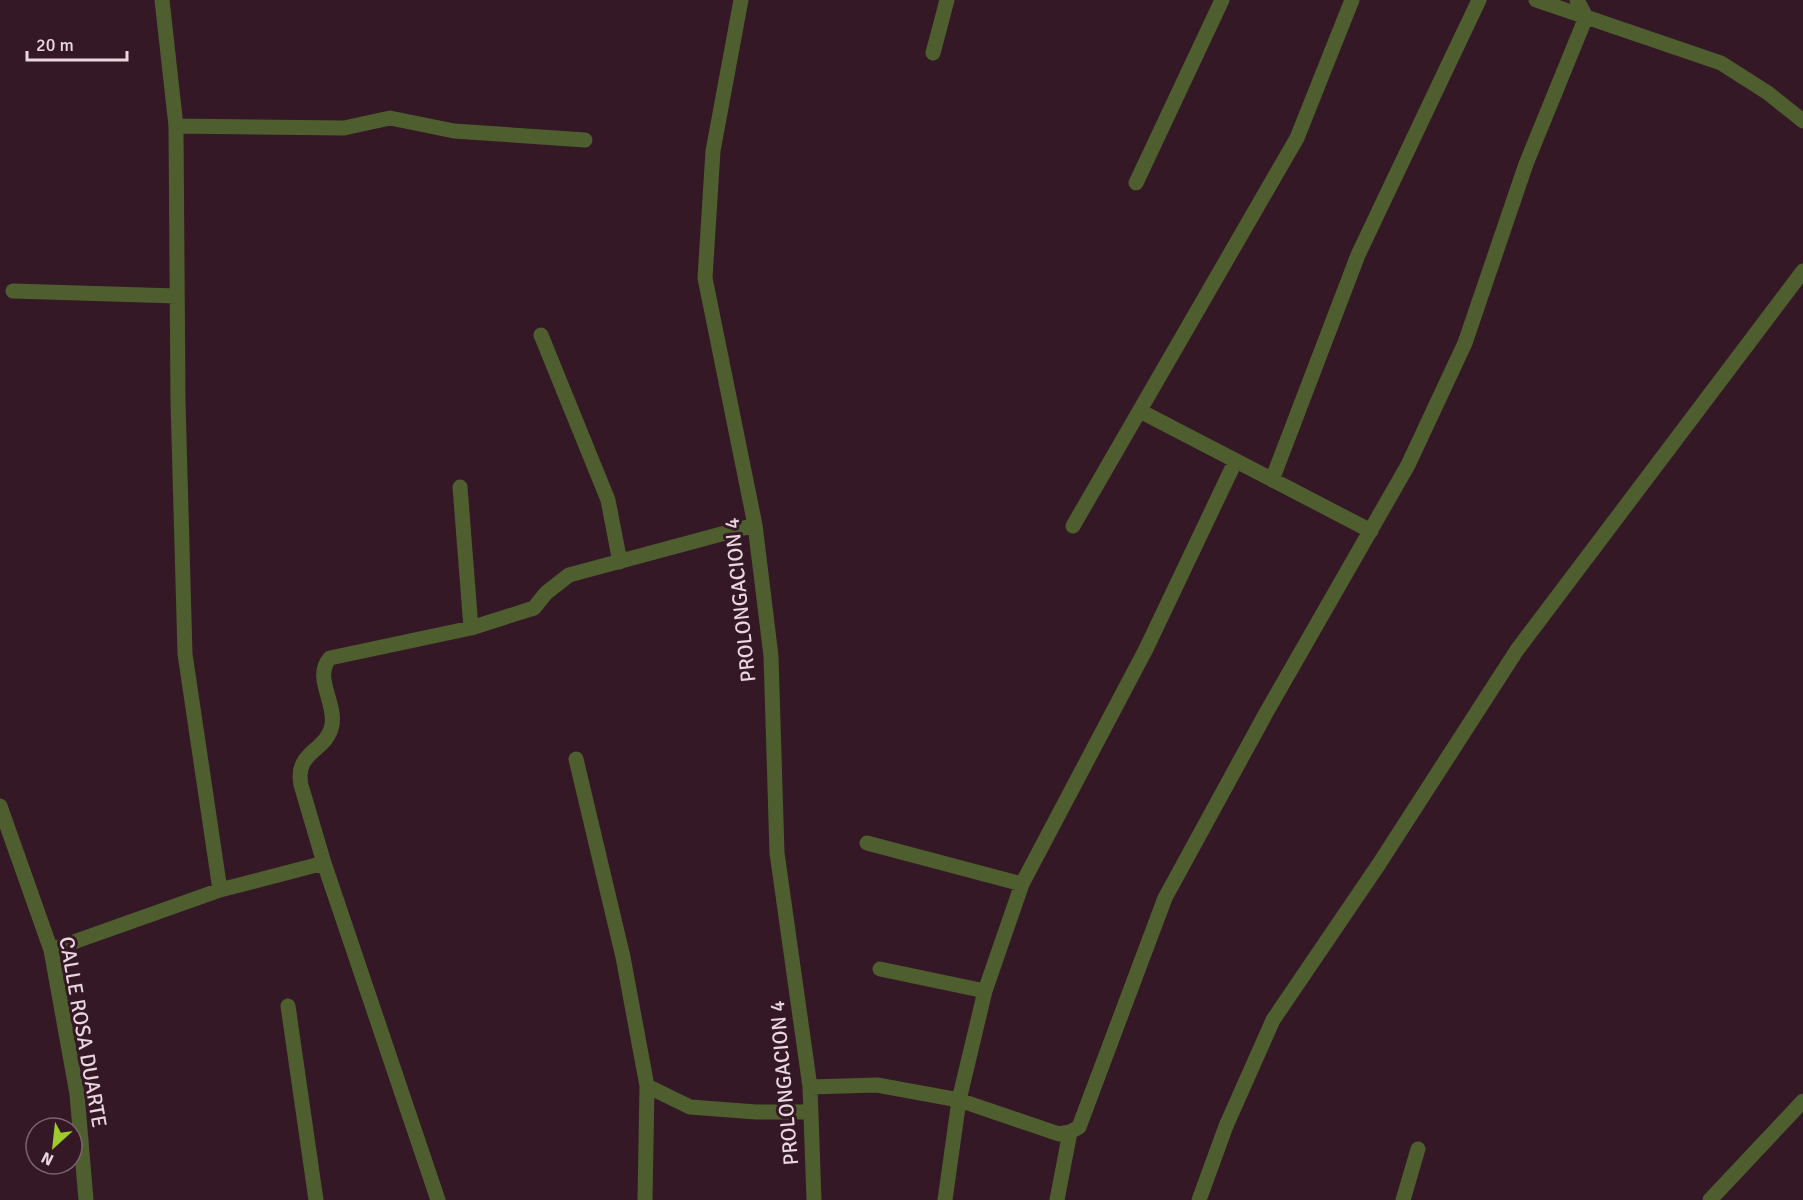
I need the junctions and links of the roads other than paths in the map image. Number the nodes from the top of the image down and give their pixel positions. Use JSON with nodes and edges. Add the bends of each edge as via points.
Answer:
{"nodes":[{"id":1,"x":162,"y":0,"type":"edge"},
{"id":2,"x":741,"y":0,"type":"edge"},
{"id":3,"x":947,"y":0,"type":"edge"},
{"id":4,"x":1222,"y":0,"type":"edge"},
{"id":5,"x":1352,"y":0,"type":"edge"},
{"id":6,"x":1479,"y":0,"type":"edge"},
{"id":7,"x":1536,"y":0,"type":"edge"},
{"id":8,"x":1577,"y":0,"type":"edge"},
{"id":9,"x":1586,"y":17,"type":"junction"},
{"id":10,"x":933,"y":53,"type":"dead end"},
{"id":11,"x":1803,"y":121,"type":"edge"},
{"id":12,"x":176,"y":126,"type":"junction"},
{"id":13,"x":585,"y":140,"type":"dead end"},
{"id":14,"x":1136,"y":183,"type":"dead end"},
{"id":15,"x":1803,"y":271,"type":"edge"},
{"id":16,"x":13,"y":291,"type":"dead end"},
{"id":17,"x":177,"y":296,"type":"junction"},
{"id":18,"x":541,"y":335,"type":"dead end"},
{"id":19,"x":1140,"y":411,"type":"junction"},
{"id":20,"x":1235,"y":462,"type":"junction"},
{"id":21,"x":1272,"y":480,"type":"junction"},
{"id":22,"x":460,"y":487,"type":"dead end"},
{"id":23,"x":755,"y":525,"type":"junction"},
{"id":24,"x":1073,"y":526,"type":"dead end"},
{"id":25,"x":1371,"y":531,"type":"junction"},
{"id":26,"x":620,"y":562,"type":"junction"},
{"id":27,"x":471,"y":628,"type":"junction"},
{"id":28,"x":576,"y":759,"type":"dead end"},
{"id":29,"x":1,"y":813,"type":"edge"},
{"id":30,"x":867,"y":843,"type":"dead end"},
{"id":31,"x":324,"y":863,"type":"junction"},
{"id":32,"x":1022,"y":884,"type":"junction"},
{"id":33,"x":220,"y":890,"type":"junction"},
{"id":34,"x":51,"y":950,"type":"junction"},
{"id":35,"x":880,"y":969,"type":"dead end"},
{"id":36,"x":985,"y":991,"type":"junction"},
{"id":37,"x":288,"y":1006,"type":"dead end"},
{"id":38,"x":647,"y":1086,"type":"junction"},
{"id":39,"x":810,"y":1087,"type":"junction"},
{"id":40,"x":959,"y":1100,"type":"junction"},
{"id":41,"x":1803,"y":1101,"type":"edge"},
{"id":42,"x":809,"y":1112,"type":"junction"},
{"id":43,"x":1070,"y":1132,"type":"junction"},
{"id":44,"x":1418,"y":1149,"type":"dead end"},
{"id":45,"x":86,"y":1200,"type":"edge"},
{"id":46,"x":316,"y":1200,"type":"edge"},
{"id":47,"x":438,"y":1200,"type":"edge"},
{"id":48,"x":645,"y":1200,"type":"edge"},
{"id":49,"x":814,"y":1200,"type":"edge"},
{"id":50,"x":945,"y":1200,"type":"edge"},
{"id":51,"x":1057,"y":1200,"type":"edge"},
{"id":52,"x":1199,"y":1200,"type":"edge"},
{"id":53,"x":1403,"y":1200,"type":"edge"},
{"id":54,"x":1710,"y":1200,"type":"edge"}],
"edges":[{"from":1,"to":12,"type":"street"},
{"from":2,"to":23,"type":"street","name":"PROLONGACION 4","via":[[713,151],[705,278]]},
{"from":3,"to":10,"type":"street"},
{"from":4,"to":14,"type":"street"},
{"from":5,"to":19,"type":"street","via":[[1297,138]]},
{"from":6,"to":21,"type":"street","via":[[1358,255]]},
{"from":7,"to":9,"type":"street"},
{"from":8,"to":9,"type":"street"},
{"from":9,"to":11,"type":"street","via":[[1720,63]]},
{"from":9,"to":25,"type":"street","via":[[1526,164],[1465,343],[1408,465]]},
{"from":12,"to":13,"type":"street","via":[[344,128],[390,118],[454,131]]},
{"from":12,"to":17,"type":"street"},
{"from":15,"to":52,"type":"street","via":[[1517,650],[1273,1020],[1226,1126]]},
{"from":16,"to":17,"type":"street"},
{"from":17,"to":33,"type":"street","via":[[185,654]]},
{"from":18,"to":26,"type":"street","via":[[608,500]]},
{"from":19,"to":20,"type":"street"},
{"from":19,"to":24,"type":"street"},
{"from":20,"to":21,"type":"street"},
{"from":20,"to":32,"type":"street","via":[[1146,648]]},
{"from":21,"to":25,"type":"street"},
{"from":22,"to":27,"type":"street"},
{"from":23,"to":26,"type":"street"},
{"from":23,"to":39,"type":"street","name":"PROLONGACION 4","via":[[771,656],[777,853]]},
{"from":25,"to":43,"type":"street","via":[[1165,898],[1084,1117],[1079,1127]]},
{"from":26,"to":27,"type":"street","via":[[569,575],[534,608]]},
{"from":27,"to":31,"type":"street","via":[[330,658],[325,664],[322,672],[332,728],[302,762],[298,773]]},
{"from":28,"to":38,"type":"street","via":[[623,957]]},
{"from":29,"to":34,"type":"street","name":"CALLE ROSA DUARTE"},
{"from":30,"to":32,"type":"street"},
{"from":31,"to":33,"type":"street"},
{"from":31,"to":47,"type":"street"},
{"from":32,"to":36,"type":"street"},
{"from":33,"to":34,"type":"street"},
{"from":34,"to":45,"type":"street","name":"CALLE ROSA DUARTE","via":[[77,1094]]},
{"from":35,"to":36,"type":"street"},
{"from":36,"to":40,"type":"street"},
{"from":37,"to":46,"type":"street"},
{"from":38,"to":42,"type":"street","via":[[690,1107]]},
{"from":38,"to":48,"type":"street"},
{"from":39,"to":40,"type":"street","via":[[877,1085]]},
{"from":39,"to":42,"type":"street","name":"PROLONGACION 4"},
{"from":40,"to":43,"type":"street","via":[[1059,1134]]},
{"from":40,"to":50,"type":"street"},
{"from":41,"to":54,"type":"street"},
{"from":42,"to":49,"type":"street","name":"PROLONGACION 4"},
{"from":43,"to":51,"type":"street"},
{"from":44,"to":53,"type":"street"}]}
